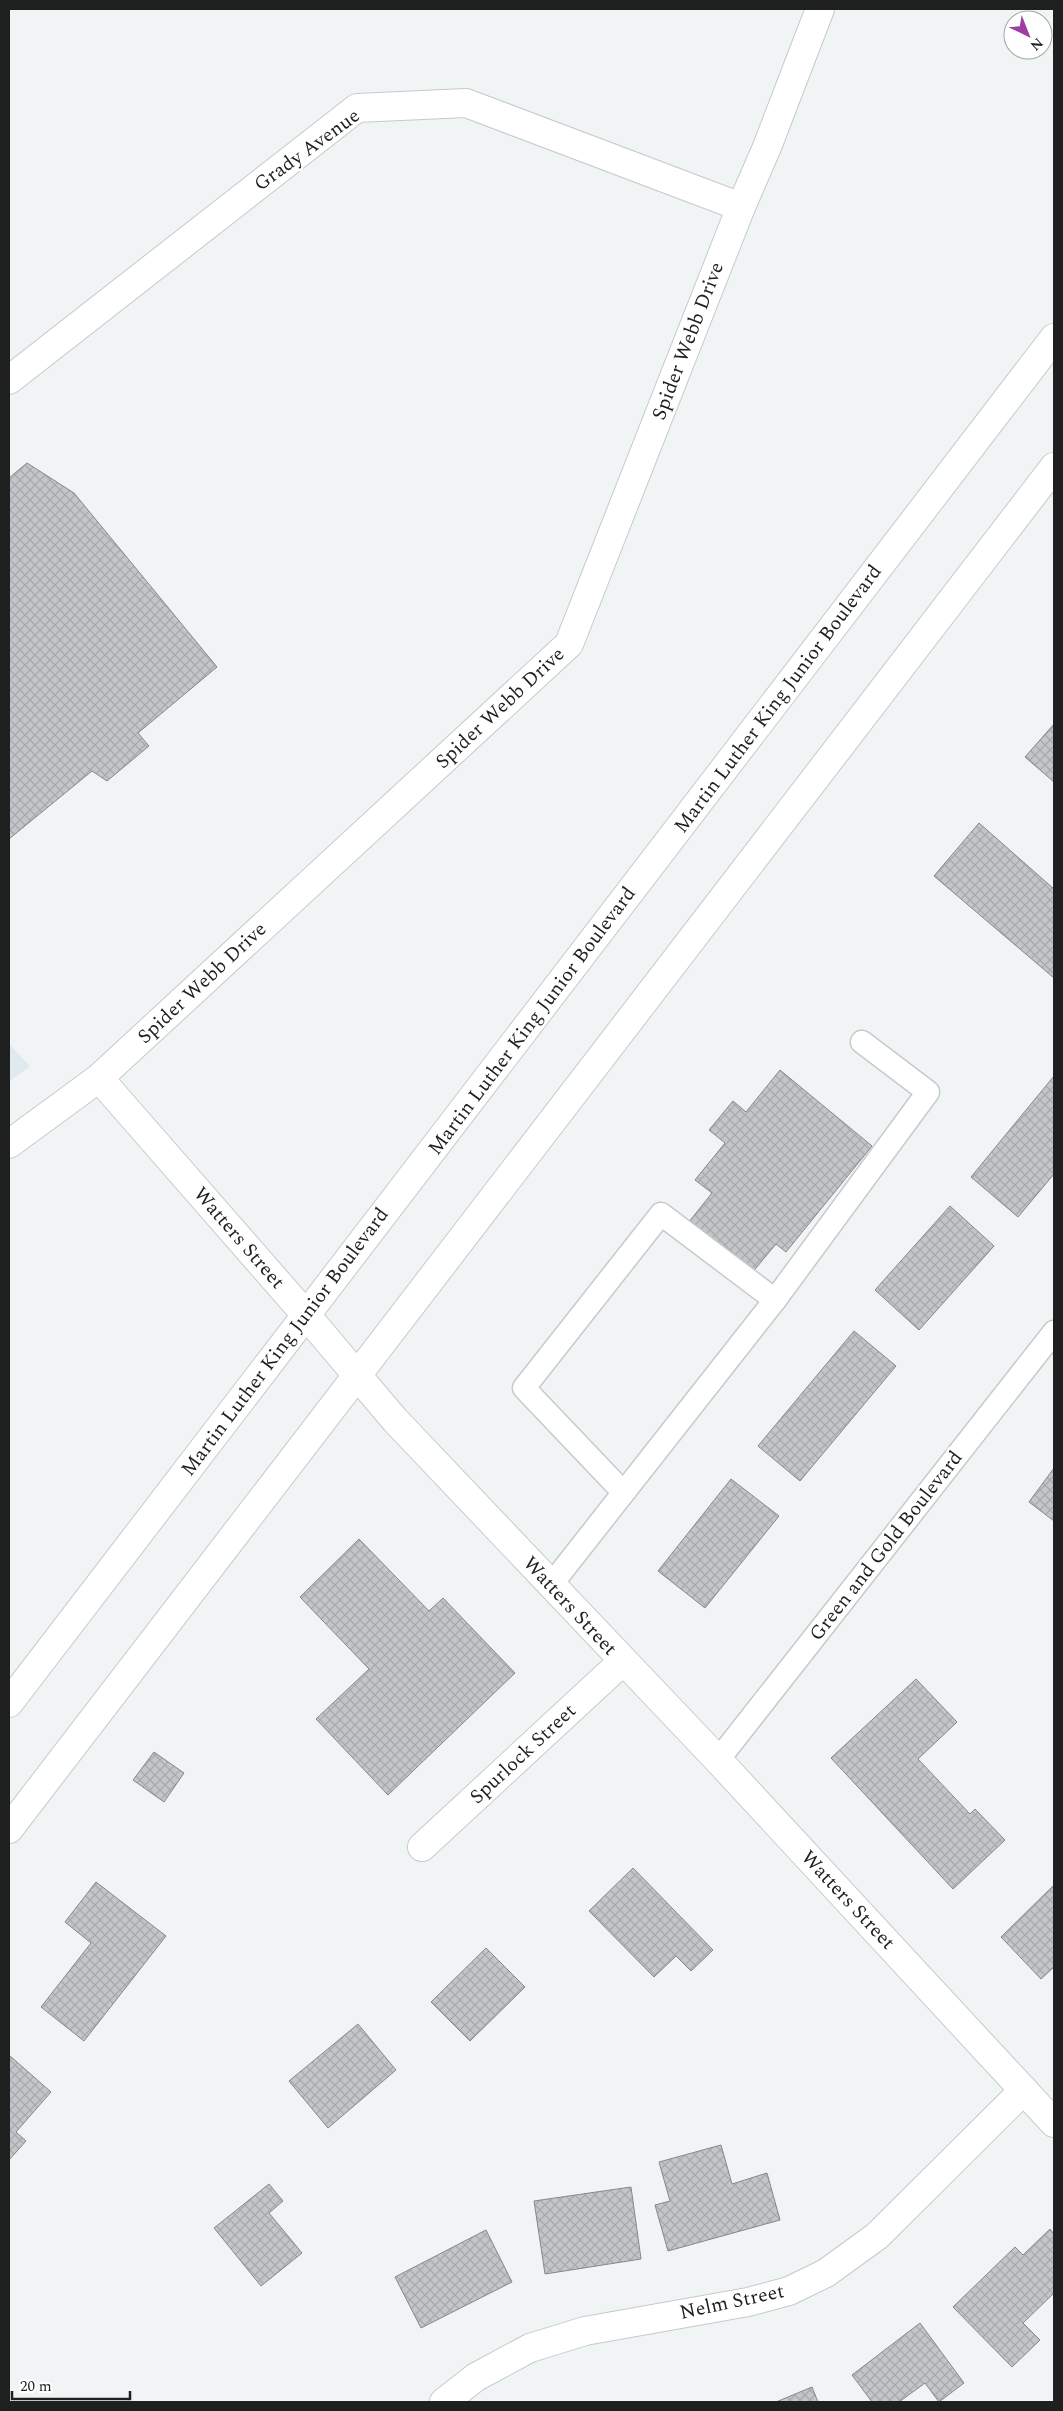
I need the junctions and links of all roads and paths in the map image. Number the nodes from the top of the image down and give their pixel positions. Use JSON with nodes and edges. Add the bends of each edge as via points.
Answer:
{"nodes":[{"id":1,"x":820,"y":9,"type":"edge"},
{"id":2,"x":741,"y":208,"type":"junction"},
{"id":3,"x":1054,"y":338,"type":"edge"},
{"id":4,"x":9,"y":380,"type":"edge"},
{"id":5,"x":1054,"y":467,"type":"edge"},
{"id":6,"x":862,"y":1042,"type":"dead end"},
{"id":7,"x":100,"y":1078,"type":"junction"},
{"id":8,"x":9,"y":1144,"type":"edge"},
{"id":9,"x":775,"y":1300,"type":"junction"},
{"id":10,"x":306,"y":1315,"type":"junction"},
{"id":11,"x":1054,"y":1332,"type":"edge"},
{"id":12,"x":356,"y":1376,"type":"junction"},
{"id":13,"x":623,"y":1492,"type":"junction"},
{"id":14,"x":551,"y":1585,"type":"junction"},
{"id":15,"x":623,"y":1662,"type":"junction"},
{"id":16,"x":9,"y":1703,"type":"edge"},
{"id":17,"x":718,"y":1760,"type":"junction"},
{"id":18,"x":9,"y":1829,"type":"edge"},
{"id":19,"x":422,"y":1846,"type":"dead end"},
{"id":20,"x":1024,"y":2090,"type":"junction"},
{"id":21,"x":1054,"y":2122,"type":"edge"},
{"id":22,"x":444,"y":2402,"type":"edge"}],
"edges":[{"from":1,"to":2,"type":"street","name":"Spider Webb Drive","via":[[768,147]]},
{"from":2,"to":4,"type":"street","name":"Grady Avenue","via":[[466,103],[357,108]]},
{"from":2,"to":7,"type":"street","name":"Spider Webb Drive","via":[[569,644]]},
{"from":3,"to":10,"type":"street","name":"Martin Luther King Junior Boulevard"},
{"from":5,"to":12,"type":"street"},
{"from":6,"to":9,"type":"lane","via":[[928,1092]]},
{"from":7,"to":8,"type":"street","name":"Spider Webb Drive"},
{"from":7,"to":10,"type":"street","name":"Watters Street"},
{"from":9,"to":13,"type":"lane"},
{"from":9,"to":13,"type":"lane","via":[[660,1214],[524,1388]]},
{"from":10,"to":12,"type":"street","name":"Watters Street"},
{"from":10,"to":16,"type":"street","name":"Martin Luther King Junior Boulevard"},
{"from":11,"to":17,"type":"lane","name":"Green and Gold Boulevard"},
{"from":12,"to":14,"type":"street","name":"Watters Street"},
{"from":12,"to":18,"type":"street"},
{"from":13,"to":14,"type":"lane"},
{"from":14,"to":15,"type":"street","name":"Watters Street"},
{"from":15,"to":17,"type":"street","name":"Watters Street"},
{"from":15,"to":19,"type":"street","name":"Spurlock Street"},
{"from":17,"to":20,"type":"street","name":"Watters Street"},
{"from":20,"to":21,"type":"street","name":"Watters Street"},
{"from":20,"to":22,"type":"street","name":"Nelm Street","via":[[877,2236],[826,2273],[789,2290],[748,2302],[585,2331],[530,2348],[476,2377]]}]}
